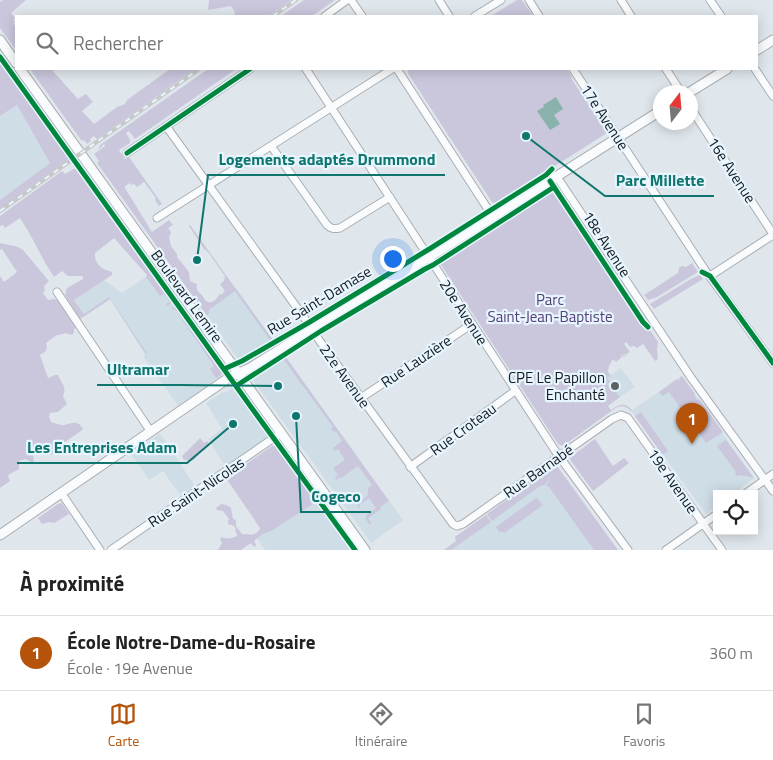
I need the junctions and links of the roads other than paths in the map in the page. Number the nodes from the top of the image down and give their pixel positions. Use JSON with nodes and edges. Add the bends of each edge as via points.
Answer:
{"nodes":[{"id":1,"x":349,"y":0,"type":"edge"},
{"id":2,"x":439,"y":0,"type":"edge"},
{"id":3,"x":501,"y":0,"type":"edge"},
{"id":4,"x":529,"y":0,"type":"edge"},
{"id":5,"x":621,"y":0,"type":"edge"},
{"id":6,"x":710,"y":0,"type":"edge"},
{"id":7,"x":326,"y":15,"type":"edge"},
{"id":8,"x":361,"y":15,"type":"edge"},
{"id":9,"x":448,"y":15,"type":"edge"},
{"id":10,"x":477,"y":15,"type":"edge"},
{"id":11,"x":538,"y":15,"type":"edge"},
{"id":12,"x":630,"y":15,"type":"edge"},
{"id":13,"x":719,"y":15,"type":"edge"},
{"id":14,"x":0,"y":40,"type":"edge"},
{"id":15,"x":773,"y":40,"type":"edge"},
{"id":16,"x":758,"y":49,"type":"edge"},
{"id":17,"x":15,"y":62,"type":"edge"},
{"id":18,"x":21,"y":70,"type":"edge"},
{"id":19,"x":249,"y":70,"type":"edge"},
{"id":20,"x":307,"y":70,"type":"edge"},
{"id":21,"x":390,"y":70,"type":"edge"},
{"id":22,"x":398,"y":70,"type":"edge"},
{"id":23,"x":574,"y":70,"type":"edge"},
{"id":24,"x":667,"y":70,"type":"edge"},
{"id":25,"x":725,"y":70,"type":"edge"},
{"id":26,"x":756,"y":70,"type":"edge"},
{"id":27,"x":676,"y":85,"type":"edge"},
{"id":28,"x":698,"y":87,"type":"edge"},
{"id":29,"x":773,"y":96,"type":"edge"},
{"id":30,"x":331,"y":107,"type":"junction"},
{"id":31,"x":653,"y":116,"type":"edge"},
{"id":32,"x":698,"y":119,"type":"edge"},
{"id":33,"x":166,"y":126,"type":"junction"},
{"id":34,"x":619,"y":138,"type":"junction"},
{"id":35,"x":270,"y":146,"type":"junction"},
{"id":36,"x":127,"y":153,"type":"dead end"},
{"id":37,"x":557,"y":177,"type":"junction"},
{"id":38,"x":208,"y":185,"type":"junction"},
{"id":39,"x":390,"y":197,"type":"junction"},
{"id":40,"x":493,"y":217,"type":"junction"},
{"id":41,"x":157,"y":218,"type":"dead end"},
{"id":42,"x":773,"y":234,"type":"edge"},
{"id":43,"x":429,"y":258,"type":"junction"},
{"id":44,"x":710,"y":276,"type":"junction"},
{"id":45,"x":57,"y":292,"type":"dead end"},
{"id":46,"x":472,"y":324,"type":"junction"},
{"id":47,"x":312,"y":329,"type":"junction"},
{"id":48,"x":773,"y":363,"type":"edge"},
{"id":49,"x":239,"y":373,"type":"junction"},
{"id":50,"x":515,"y":391,"type":"junction"},
{"id":51,"x":361,"y":398,"type":"junction"},
{"id":52,"x":621,"y":415,"type":"joint"},
{"id":53,"x":151,"y":432,"type":"junction"},
{"id":54,"x":281,"y":433,"type":"junction"},
{"id":55,"x":559,"y":456,"type":"junction"},
{"id":56,"x":410,"y":467,"type":"junction"},
{"id":57,"x":773,"y":474,"type":"edge"},
{"id":58,"x":765,"y":480,"type":"junction"},
{"id":59,"x":751,"y":490,"type":"edge"},
{"id":60,"x":773,"y":491,"type":"edge"},
{"id":61,"x":62,"y":494,"type":"junction"},
{"id":62,"x":713,"y":517,"type":"edge"},
{"id":63,"x":703,"y":524,"type":"junction"},
{"id":64,"x":455,"y":526,"type":"joint"},
{"id":65,"x":0,"y":536,"type":"edge"},
{"id":66,"x":100,"y":550,"type":"edge"},
{"id":67,"x":111,"y":550,"type":"edge"},
{"id":68,"x":365,"y":550,"type":"edge"},
{"id":69,"x":628,"y":550,"type":"edge"},
{"id":70,"x":666,"y":550,"type":"edge"},
{"id":71,"x":722,"y":550,"type":"edge"}],
"edges":[{"from":1,"to":7,"type":"street"},
{"from":1,"to":8,"type":"street"},
{"from":2,"to":9,"type":"street"},
{"from":3,"to":10,"type":"street"},
{"from":4,"to":11,"type":"street"},
{"from":5,"to":12,"type":"street"},
{"from":6,"to":13,"type":"street"},
{"from":14,"to":17,"type":"street"},
{"from":15,"to":16,"type":"street"},
{"from":18,"to":49,"type":"street","name":"Boulevard Lemire"},
{"from":19,"to":33,"type":"street"},
{"from":20,"to":30,"type":"street","name":"20e Avenue"},
{"from":21,"to":30,"type":"street"},
{"from":22,"to":40,"type":"street"},
{"from":23,"to":34,"type":"street","name":"17e Avenue"},
{"from":24,"to":27,"type":"street"},
{"from":25,"to":28,"type":"street"},
{"from":26,"to":29,"type":"street"},
{"from":30,"to":35,"type":"street"},
{"from":30,"to":39,"type":"street","name":"20e Avenue"},
{"from":31,"to":34,"type":"street","name":"Rue Saint-Damase"},
{"from":32,"to":42,"type":"street","name":"16e Avenue"},
{"from":33,"to":36,"type":"street"},
{"from":33,"to":38,"type":"street","name":"22e Avenue"},
{"from":34,"to":37,"type":"street","name":"Rue Saint-Damase"},
{"from":34,"to":44,"type":"street","name":"17e Avenue"},
{"from":35,"to":38,"type":"street"},
{"from":35,"to":39,"type":"street","via":[[332,228],[340,228]]},
{"from":37,"to":40,"type":"street","name":"Rue Saint-Damase"},
{"from":37,"to":58,"type":"street","name":"18e Avenue","via":[[687,372]]},
{"from":38,"to":41,"type":"street"},
{"from":38,"to":47,"type":"street","name":"22e Avenue"},
{"from":39,"to":43,"type":"street","name":"20e Avenue"},
{"from":40,"to":43,"type":"street","name":"Rue Saint-Damase"},
{"from":42,"to":44,"type":"street"},
{"from":43,"to":46,"type":"street","name":"20e Avenue"},
{"from":43,"to":47,"type":"street","name":"Rue Saint-Damase"},
{"from":44,"to":48,"type":"street","name":"17e Avenue"},
{"from":45,"to":53,"type":"street"},
{"from":46,"to":50,"type":"street","name":"20e Avenue"},
{"from":46,"to":51,"type":"street","name":"Rue Lauzière"},
{"from":47,"to":49,"type":"street","name":"Rue Saint-Damase"},
{"from":47,"to":51,"type":"street","name":"22e Avenue"},
{"from":49,"to":53,"type":"street","name":"Rue Saint-Damase"},
{"from":49,"to":54,"type":"street","name":"Boulevard Lemire"},
{"from":50,"to":55,"type":"street","name":"20e Avenue"},
{"from":50,"to":56,"type":"street","name":"Rue Croteau"},
{"from":51,"to":56,"type":"street","name":"22e Avenue"},
{"from":52,"to":55,"type":"street","name":"Rue Barnabé"},
{"from":52,"to":63,"type":"street","name":"19e Avenue","via":[[628,418]]},
{"from":53,"to":61,"type":"street","name":"Rue Saint-Damase"},
{"from":54,"to":67,"type":"street","name":"Rue Saint-Nicolas"},
{"from":54,"to":68,"type":"street","name":"Boulevard Lemire"},
{"from":55,"to":64,"type":"street","name":"Rue Barnabé","via":[[463,524]]},
{"from":55,"to":69,"type":"street","name":"20e Avenue"},
{"from":56,"to":64,"type":"street","name":"22e Avenue"},
{"from":57,"to":58,"type":"street"},
{"from":58,"to":59,"type":"street"},
{"from":58,"to":60,"type":"street","name":"18e Avenue"},
{"from":61,"to":65,"type":"street","name":"Rue Saint-Damase"},
{"from":61,"to":66,"type":"street"},
{"from":62,"to":63,"type":"street"},
{"from":63,"to":70,"type":"street"},
{"from":63,"to":71,"type":"street","name":"19e Avenue"}]}
